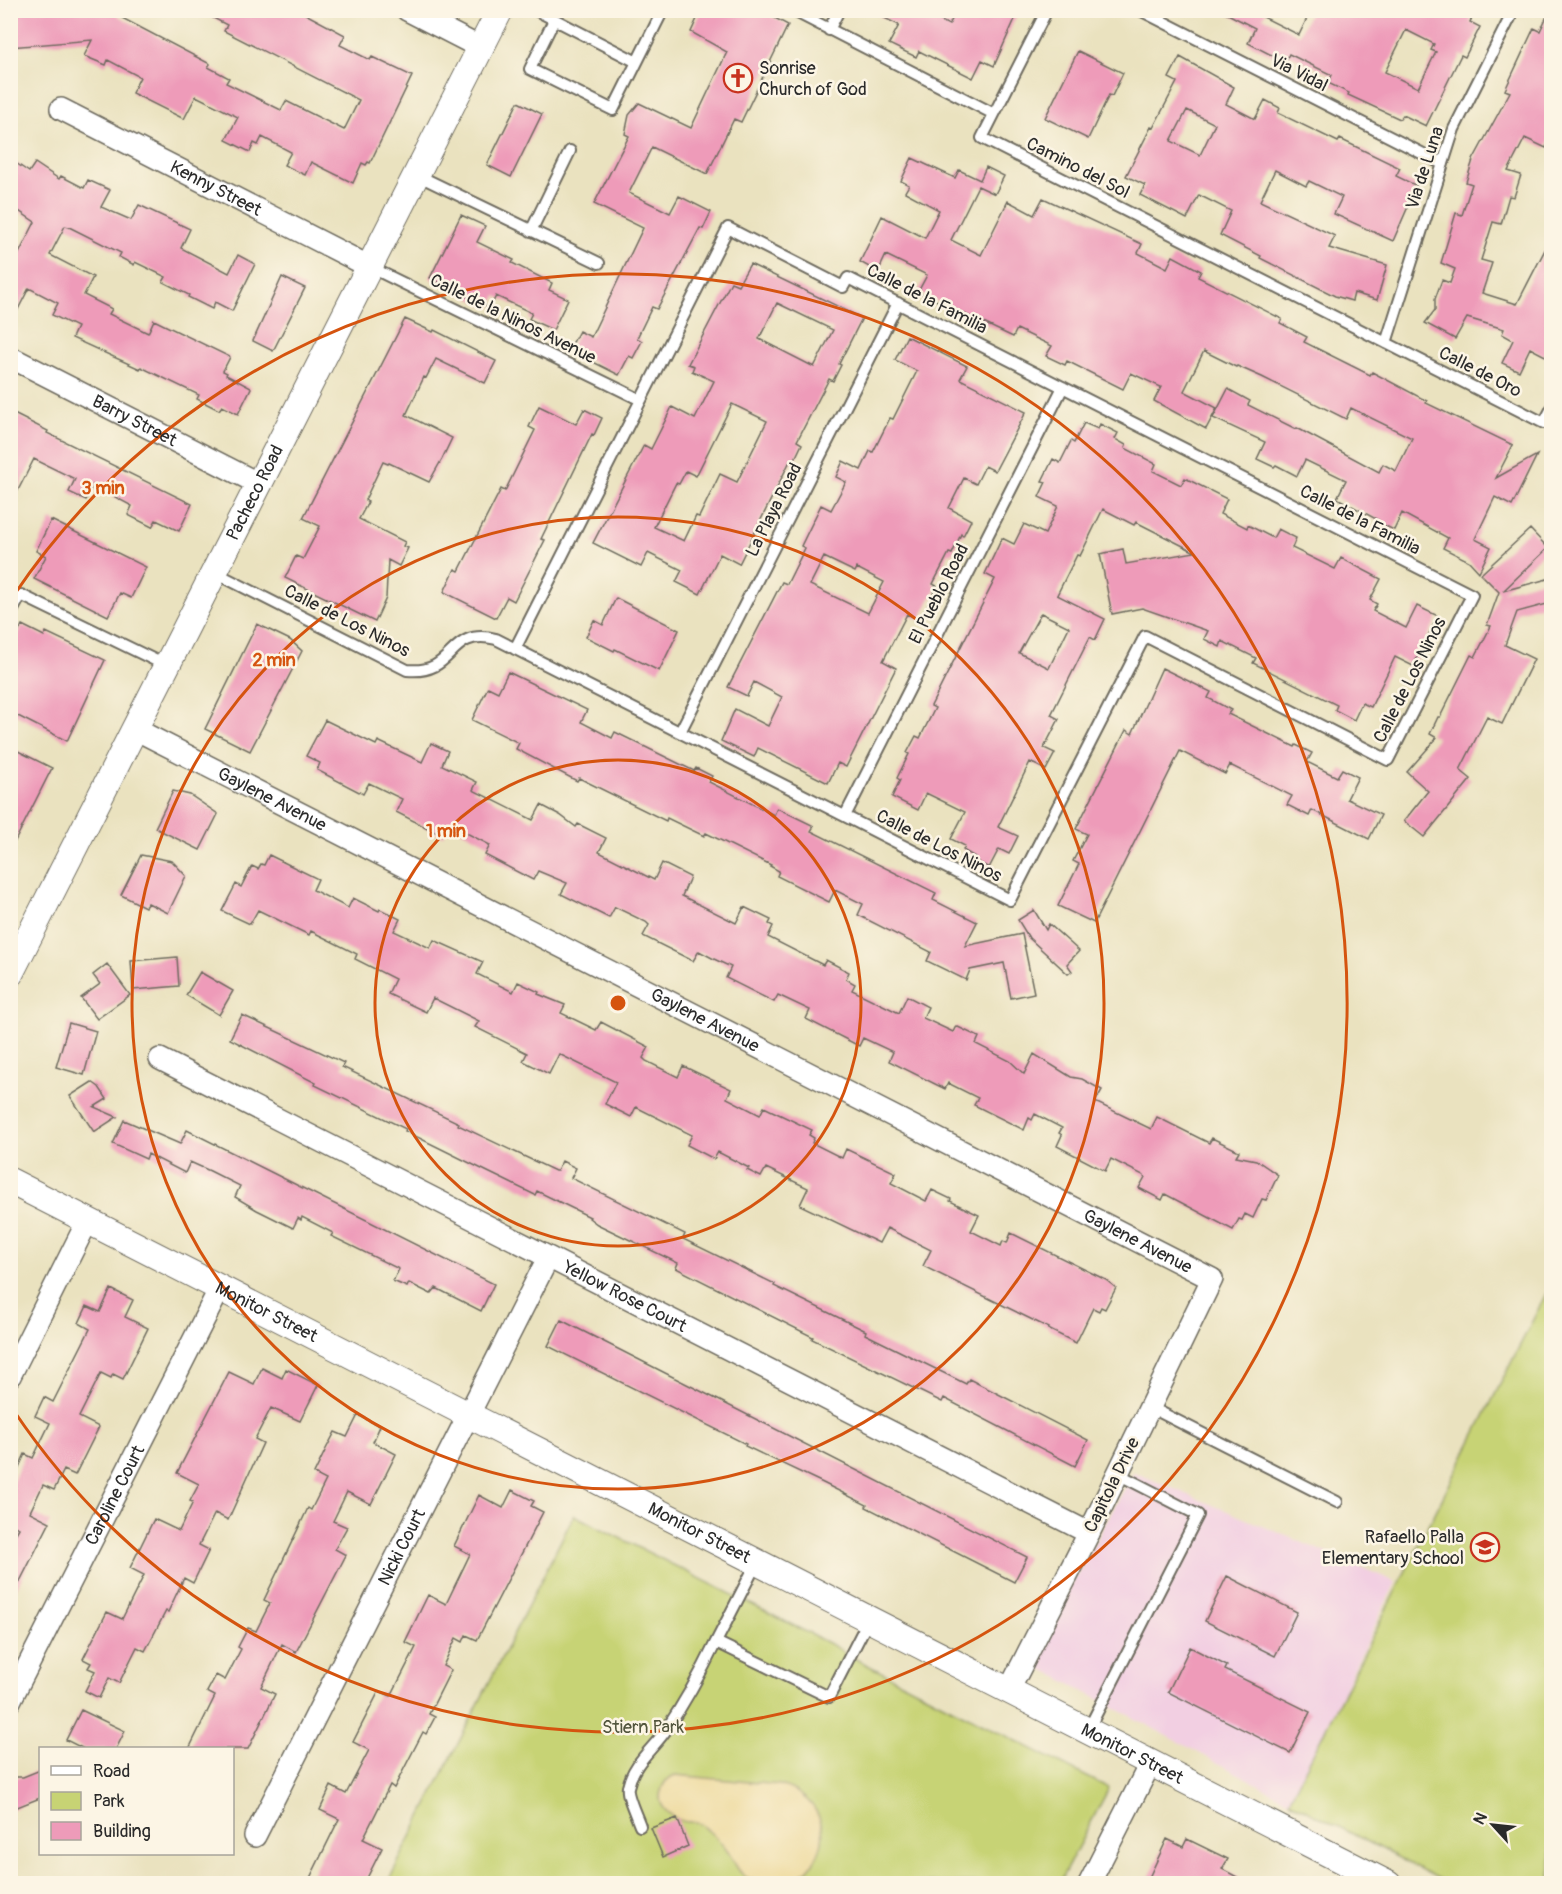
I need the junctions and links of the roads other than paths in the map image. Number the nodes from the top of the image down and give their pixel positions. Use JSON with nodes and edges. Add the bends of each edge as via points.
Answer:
{"nodes":[{"id":1,"x":407,"y":10,"type":"edge"},
{"id":2,"x":500,"y":10,"type":"edge"},
{"id":3,"x":536,"y":10,"type":"edge"},
{"id":4,"x":663,"y":10,"type":"edge"},
{"id":5,"x":792,"y":10,"type":"edge"},
{"id":6,"x":839,"y":10,"type":"edge"},
{"id":7,"x":1047,"y":10,"type":"edge"},
{"id":8,"x":1140,"y":10,"type":"edge"},
{"id":9,"x":1514,"y":10,"type":"edge"},
{"id":10,"x":558,"y":22,"type":"junction"},
{"id":11,"x":829,"y":30,"type":"junction"},
{"id":12,"x":481,"y":48,"type":"junction"},
{"id":13,"x":637,"y":62,"type":"junction"},
{"id":14,"x":61,"y":109,"type":"dead end"},
{"id":15,"x":994,"y":114,"type":"junction"},
{"id":16,"x":570,"y":151,"type":"dead end"},
{"id":17,"x":1443,"y":164,"type":"junction"},
{"id":18,"x":416,"y":175,"type":"junction"},
{"id":19,"x":531,"y":231,"type":"junction"},
{"id":20,"x":599,"y":263,"type":"dead end"},
{"id":21,"x":370,"y":267,"type":"junction"},
{"id":22,"x":898,"y":303,"type":"junction"},
{"id":23,"x":1386,"y":343,"type":"junction"},
{"id":24,"x":10,"y":357,"type":"edge"},
{"id":25,"x":1063,"y":387,"type":"junction"},
{"id":26,"x":641,"y":400,"type":"junction"},
{"id":27,"x":1551,"y":408,"type":"edge"},
{"id":28,"x":260,"y":484,"type":"junction"},
{"id":29,"x":214,"y":572,"type":"junction"},
{"id":30,"x":1472,"y":595,"type":"joint"},
{"id":31,"x":10,"y":615,"type":"edge"},
{"id":32,"x":515,"y":649,"type":"junction"},
{"id":33,"x":167,"y":666,"type":"junction"},
{"id":34,"x":135,"y":729,"type":"junction"},
{"id":35,"x":680,"y":732,"type":"junction"},
{"id":36,"x":845,"y":816,"type":"junction"},
{"id":37,"x":10,"y":974,"type":"edge"},
{"id":38,"x":160,"y":1059,"type":"dead end"},
{"id":39,"x":10,"y":1181,"type":"edge"},
{"id":40,"x":88,"y":1220,"type":"junction"},
{"id":41,"x":548,"y":1257,"type":"junction"},
{"id":42,"x":1212,"y":1279,"type":"joint"},
{"id":43,"x":220,"y":1288,"type":"junction"},
{"id":44,"x":10,"y":1376,"type":"edge"},
{"id":45,"x":1150,"y":1407,"type":"junction"},
{"id":46,"x":469,"y":1414,"type":"junction"},
{"id":47,"x":1118,"y":1474,"type":"junction"},
{"id":48,"x":1337,"y":1502,"type":"dead end"},
{"id":49,"x":1089,"y":1533,"type":"junction"},
{"id":50,"x":757,"y":1562,"type":"junction"},
{"id":51,"x":869,"y":1619,"type":"junction"},
{"id":52,"x":716,"y":1642,"type":"junction"},
{"id":53,"x":1009,"y":1690,"type":"junction"},
{"id":54,"x":10,"y":1701,"type":"edge"},
{"id":55,"x":1088,"y":1730,"type":"junction"},
{"id":56,"x":1151,"y":1762,"type":"junction"},
{"id":57,"x":640,"y":1826,"type":"dead end"},
{"id":58,"x":255,"y":1836,"type":"dead end"},
{"id":59,"x":1089,"y":1884,"type":"edge"},
{"id":60,"x":1388,"y":1884,"type":"edge"}],
"edges":[{"from":1,"to":12,"type":"street"},
{"from":2,"to":12,"type":"street","name":"Pacheco Road"},
{"from":3,"to":10,"type":"lane"},
{"from":4,"to":13,"type":"lane"},
{"from":5,"to":11,"type":"lane"},
{"from":6,"to":11,"type":"lane"},
{"from":7,"to":15,"type":"lane"},
{"from":8,"to":17,"type":"lane","name":"Via Vidal"},
{"from":9,"to":17,"type":"lane","name":"Via de Luna","via":[[1454,129]]},
{"from":10,"to":13,"type":"lane"},
{"from":10,"to":13,"type":"lane","via":[[530,69],[613,110]]},
{"from":11,"to":15,"type":"lane"},
{"from":12,"to":18,"type":"street","name":"Pacheco Road"},
{"from":14,"to":21,"type":"street","name":"Kenny Street"},
{"from":15,"to":23,"type":"lane","name":"Camino del Sol","via":[[982,138]]},
{"from":16,"to":19,"type":"lane"},
{"from":17,"to":23,"type":"lane","name":"Via de Luna"},
{"from":18,"to":19,"type":"lane"},
{"from":18,"to":21,"type":"street","name":"Pacheco Road"},
{"from":19,"to":20,"type":"lane"},
{"from":21,"to":26,"type":"lane","name":"Calle de la Ninos Avenue"},
{"from":21,"to":28,"type":"street","name":"Pacheco Road"},
{"from":22,"to":25,"type":"lane","name":"Calle de la Familia"},
{"from":22,"to":26,"type":"lane","name":"Calle de la Familia","via":[[848,278],[843,287],[728,228]]},
{"from":22,"to":35,"type":"lane","name":"La Playa Road"},
{"from":23,"to":27,"type":"lane","name":"Calle de Oro","via":[[1544,423]]},
{"from":24,"to":28,"type":"street","name":"Barry Street"},
{"from":25,"to":30,"type":"lane","name":"Calle de la Familia"},
{"from":25,"to":36,"type":"lane","name":"El Pueblo Road"},
{"from":26,"to":32,"type":"lane","name":"Calle de la Familia"},
{"from":28,"to":29,"type":"street","name":"Pacheco Road"},
{"from":29,"to":32,"type":"lane","name":"Calle de Los Ninos","via":[[407,670],[433,669],[469,638],[496,639]]},
{"from":29,"to":33,"type":"street","name":"Pacheco Road"},
{"from":30,"to":36,"type":"lane","name":"Calle de Los Ninos","via":[[1388,760],[1145,636],[1010,900]]},
{"from":31,"to":33,"type":"lane","via":[[21,595]]},
{"from":32,"to":35,"type":"lane","name":"Calle de Los Ninos"},
{"from":33,"to":34,"type":"street","name":"Pacheco Road"},
{"from":34,"to":37,"type":"street","name":"Pacheco Road"},
{"from":34,"to":42,"type":"street","name":"Gaylene Avenue"},
{"from":35,"to":36,"type":"lane","name":"Calle de Los Ninos"},
{"from":38,"to":41,"type":"street","name":"Yellow Rose Court"},
{"from":39,"to":40,"type":"street","name":"Monitor Street"},
{"from":40,"to":43,"type":"street","name":"Monitor Street"},
{"from":40,"to":44,"type":"street"},
{"from":41,"to":46,"type":"street","name":"Nicki Court"},
{"from":41,"to":49,"type":"street","name":"Yellow Rose Court"},
{"from":42,"to":45,"type":"street","name":"Capitola Drive"},
{"from":43,"to":46,"type":"street","name":"Monitor Street"},
{"from":43,"to":54,"type":"street","name":"Caroline Court"},
{"from":45,"to":47,"type":"street","name":"Capitola Drive"},
{"from":45,"to":48,"type":"lane"},
{"from":46,"to":50,"type":"street","name":"Monitor Street"},
{"from":46,"to":58,"type":"street","name":"Nicki Court"},
{"from":47,"to":49,"type":"street","name":"Capitola Drive"},
{"from":47,"to":55,"type":"lane","via":[[1198,1515]]},
{"from":49,"to":53,"type":"street","name":"Capitola Drive"},
{"from":50,"to":51,"type":"street","name":"Monitor Street"},
{"from":50,"to":52,"type":"lane"},
{"from":51,"to":52,"type":"lane","via":[[829,1697]]},
{"from":51,"to":53,"type":"street","name":"Monitor Street"},
{"from":52,"to":57,"type":"lane","via":[[684,1703],[634,1771],[627,1790]]},
{"from":53,"to":55,"type":"street","name":"Monitor Street"},
{"from":55,"to":56,"type":"street","name":"Monitor Street"},
{"from":56,"to":59,"type":"street"},
{"from":56,"to":60,"type":"street","name":"Monitor Street"}]}
